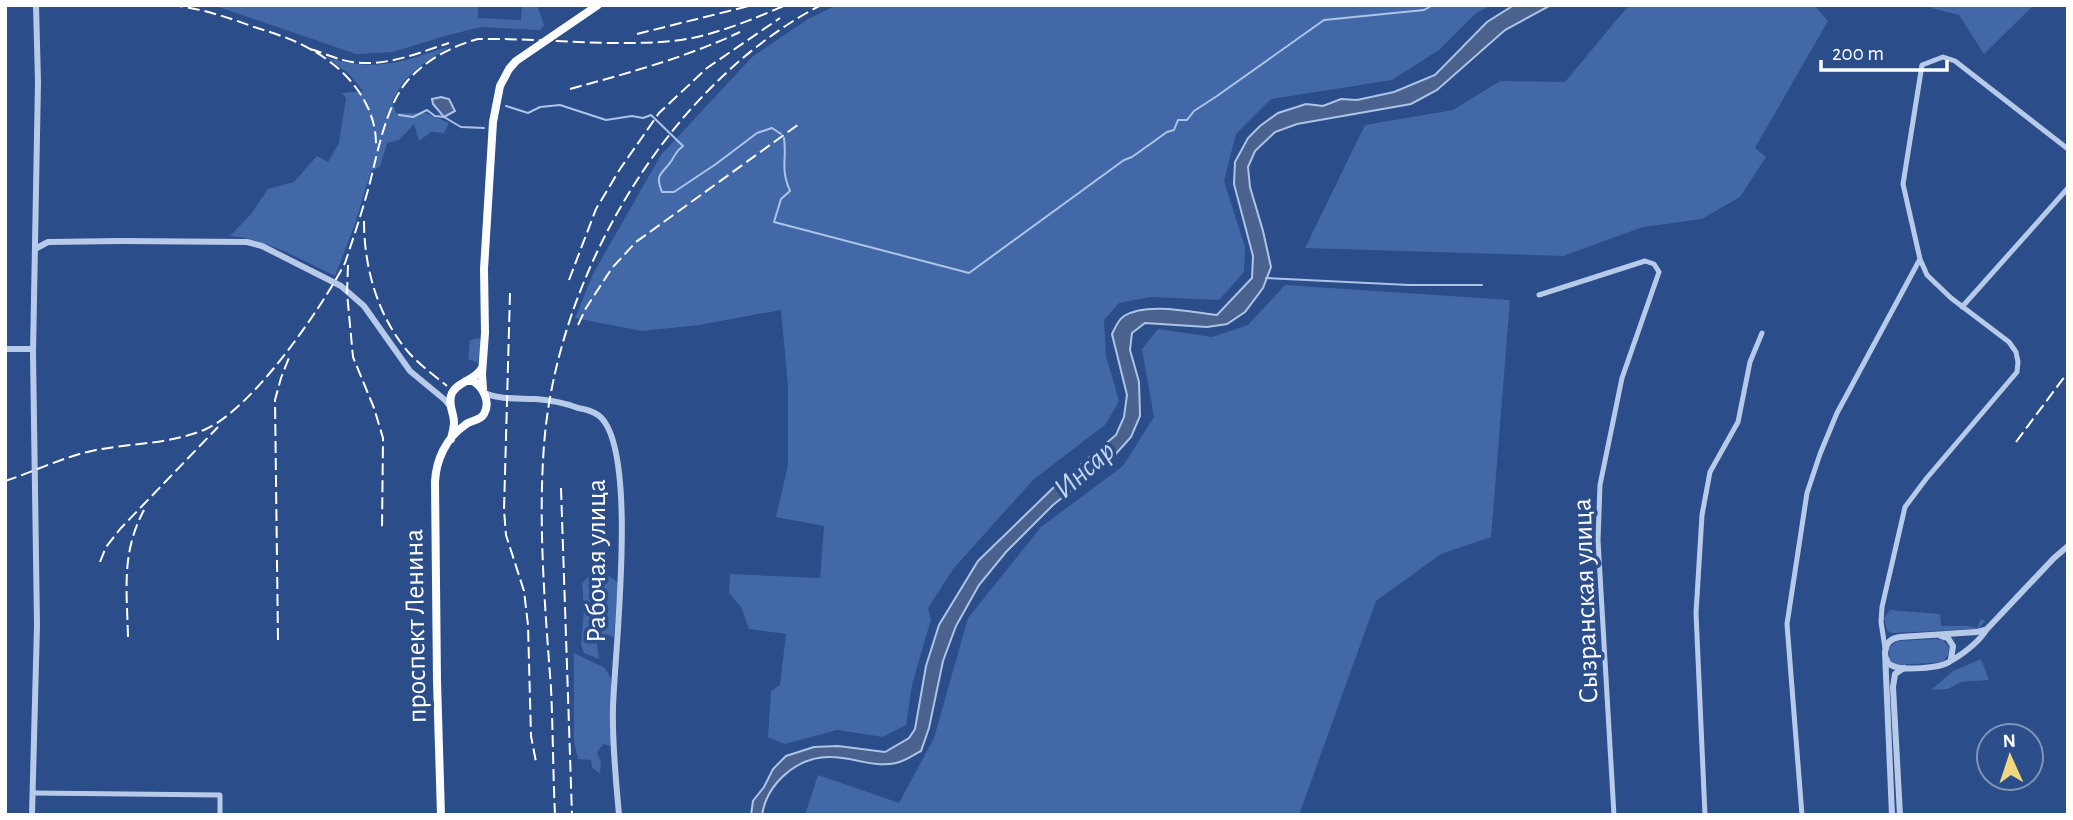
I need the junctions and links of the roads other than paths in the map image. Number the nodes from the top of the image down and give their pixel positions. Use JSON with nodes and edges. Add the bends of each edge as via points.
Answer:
{"nodes":[{"id":1,"x":36,"y":5,"type":"edge"},
{"id":2,"x":598,"y":5,"type":"edge"},
{"id":3,"x":2068,"y":149,"type":"edge"},
{"id":4,"x":2068,"y":188,"type":"edge"},
{"id":5,"x":35,"y":249,"type":"junction"},
{"id":6,"x":1920,"y":258,"type":"junction"},
{"id":7,"x":1539,"y":295,"type":"dead end"},
{"id":8,"x":1962,"y":307,"type":"junction"},
{"id":9,"x":1762,"y":333,"type":"dead end"},
{"id":10,"x":5,"y":349,"type":"edge"},
{"id":11,"x":33,"y":349,"type":"junction"},
{"id":12,"x":482,"y":368,"type":"junction"},
{"id":13,"x":466,"y":382,"type":"junction"},
{"id":14,"x":456,"y":388,"type":"junction"},
{"id":15,"x":435,"y":391,"type":"junction"},
{"id":16,"x":484,"y":392,"type":"junction"},
{"id":17,"x":497,"y":397,"type":"junction"},
{"id":18,"x":486,"y":408,"type":"junction"},
{"id":19,"x":451,"y":409,"type":"junction"},
{"id":20,"x":470,"y":422,"type":"junction"},
{"id":21,"x":450,"y":441,"type":"junction"},
{"id":22,"x":2068,"y":546,"type":"edge"},
{"id":23,"x":1882,"y":627,"type":"junction"},
{"id":24,"x":1987,"y":629,"type":"junction"},
{"id":25,"x":1939,"y":635,"type":"junction"},
{"id":26,"x":1895,"y":638,"type":"junction"},
{"id":27,"x":1885,"y":652,"type":"junction"},
{"id":28,"x":1947,"y":663,"type":"junction"},
{"id":29,"x":1904,"y":668,"type":"junction"},
{"id":30,"x":34,"y":793,"type":"junction"},
{"id":31,"x":32,"y":815,"type":"edge"},
{"id":32,"x":220,"y":815,"type":"edge"},
{"id":33,"x":441,"y":815,"type":"edge"},
{"id":34,"x":619,"y":815,"type":"edge"},
{"id":35,"x":1615,"y":815,"type":"edge"},
{"id":36,"x":1705,"y":815,"type":"edge"},
{"id":37,"x":1802,"y":815,"type":"edge"},
{"id":38,"x":1892,"y":815,"type":"edge"},
{"id":39,"x":1900,"y":815,"type":"edge"}],
"edges":[{"from":1,"to":5,"type":"street"},
{"from":2,"to":12,"type":"main road","via":[[516,61],[500,86],[484,269]]},
{"from":3,"to":6,"type":"street","via":[[1955,61],[1942,57],[1923,65],[1903,184]]},
{"from":4,"to":8,"type":"street"},
{"from":5,"to":11,"type":"street"},
{"from":5,"to":15,"type":"street","via":[[48,242],[121,241],[262,246],[352,294],[410,372]]},
{"from":6,"to":8,"type":"street","via":[[1927,275]]},
{"from":6,"to":37,"type":"street","via":[[1837,413],[1807,493],[1787,624]]},
{"from":7,"to":35,"type":"street","name":"Сызранская улица","via":[[1645,261],[1659,272],[1622,378],[1600,485],[1598,540]]},
{"from":8,"to":23,"type":"street","via":[[2009,342],[2016,352],[2017,372],[1905,507],[1882,607]]},
{"from":9,"to":36,"type":"street","via":[[1749,362],[1738,422],[1710,472],[1702,515],[1696,613]]},
{"from":10,"to":11,"type":"street"},
{"from":11,"to":30,"type":"street"},
{"from":12,"to":13,"type":"main road"},
{"from":12,"to":16,"type":"main road"},
{"from":13,"to":14,"type":"main road"},
{"from":13,"to":16,"type":"main road","via":[[476,382]]},
{"from":14,"to":15,"type":"street"},
{"from":14,"to":19,"type":"main road","via":[[450,398]]},
{"from":15,"to":19,"type":"street"},
{"from":16,"to":17,"type":"street","name":"Рабочая улица"},
{"from":16,"to":18,"type":"main road"},
{"from":17,"to":18,"type":"street"},
{"from":17,"to":34,"type":"street","name":"Рабочая улица","via":[[588,410],[600,416],[611,436],[622,515],[612,708]]},
{"from":18,"to":20,"type":"main road","via":[[483,416]]},
{"from":19,"to":20,"type":"main road","via":[[460,420]]},
{"from":19,"to":21,"type":"main road","via":[[454,426]]},
{"from":20,"to":21,"type":"main road"},
{"from":21,"to":33,"type":"main road","name":"проспект Ленина","via":[[438,459],[435,482]]},
{"from":22,"to":24,"type":"street"},
{"from":23,"to":26,"type":"street"},
{"from":23,"to":27,"type":"street"},
{"from":24,"to":25,"type":"street"},
{"from":24,"to":28,"type":"street","via":[[1980,640]]},
{"from":25,"to":26,"type":"street"},
{"from":25,"to":28,"type":"street","via":[[1953,646]]},
{"from":26,"to":27,"type":"street"},
{"from":27,"to":29,"type":"street","via":[[1889,664]]},
{"from":27,"to":38,"type":"street"},
{"from":28,"to":29,"type":"street"},
{"from":29,"to":39,"type":"street","via":[[1895,674],[1893,687]]},
{"from":30,"to":31,"type":"street"},
{"from":30,"to":32,"type":"street","via":[[220,795]]}]}
